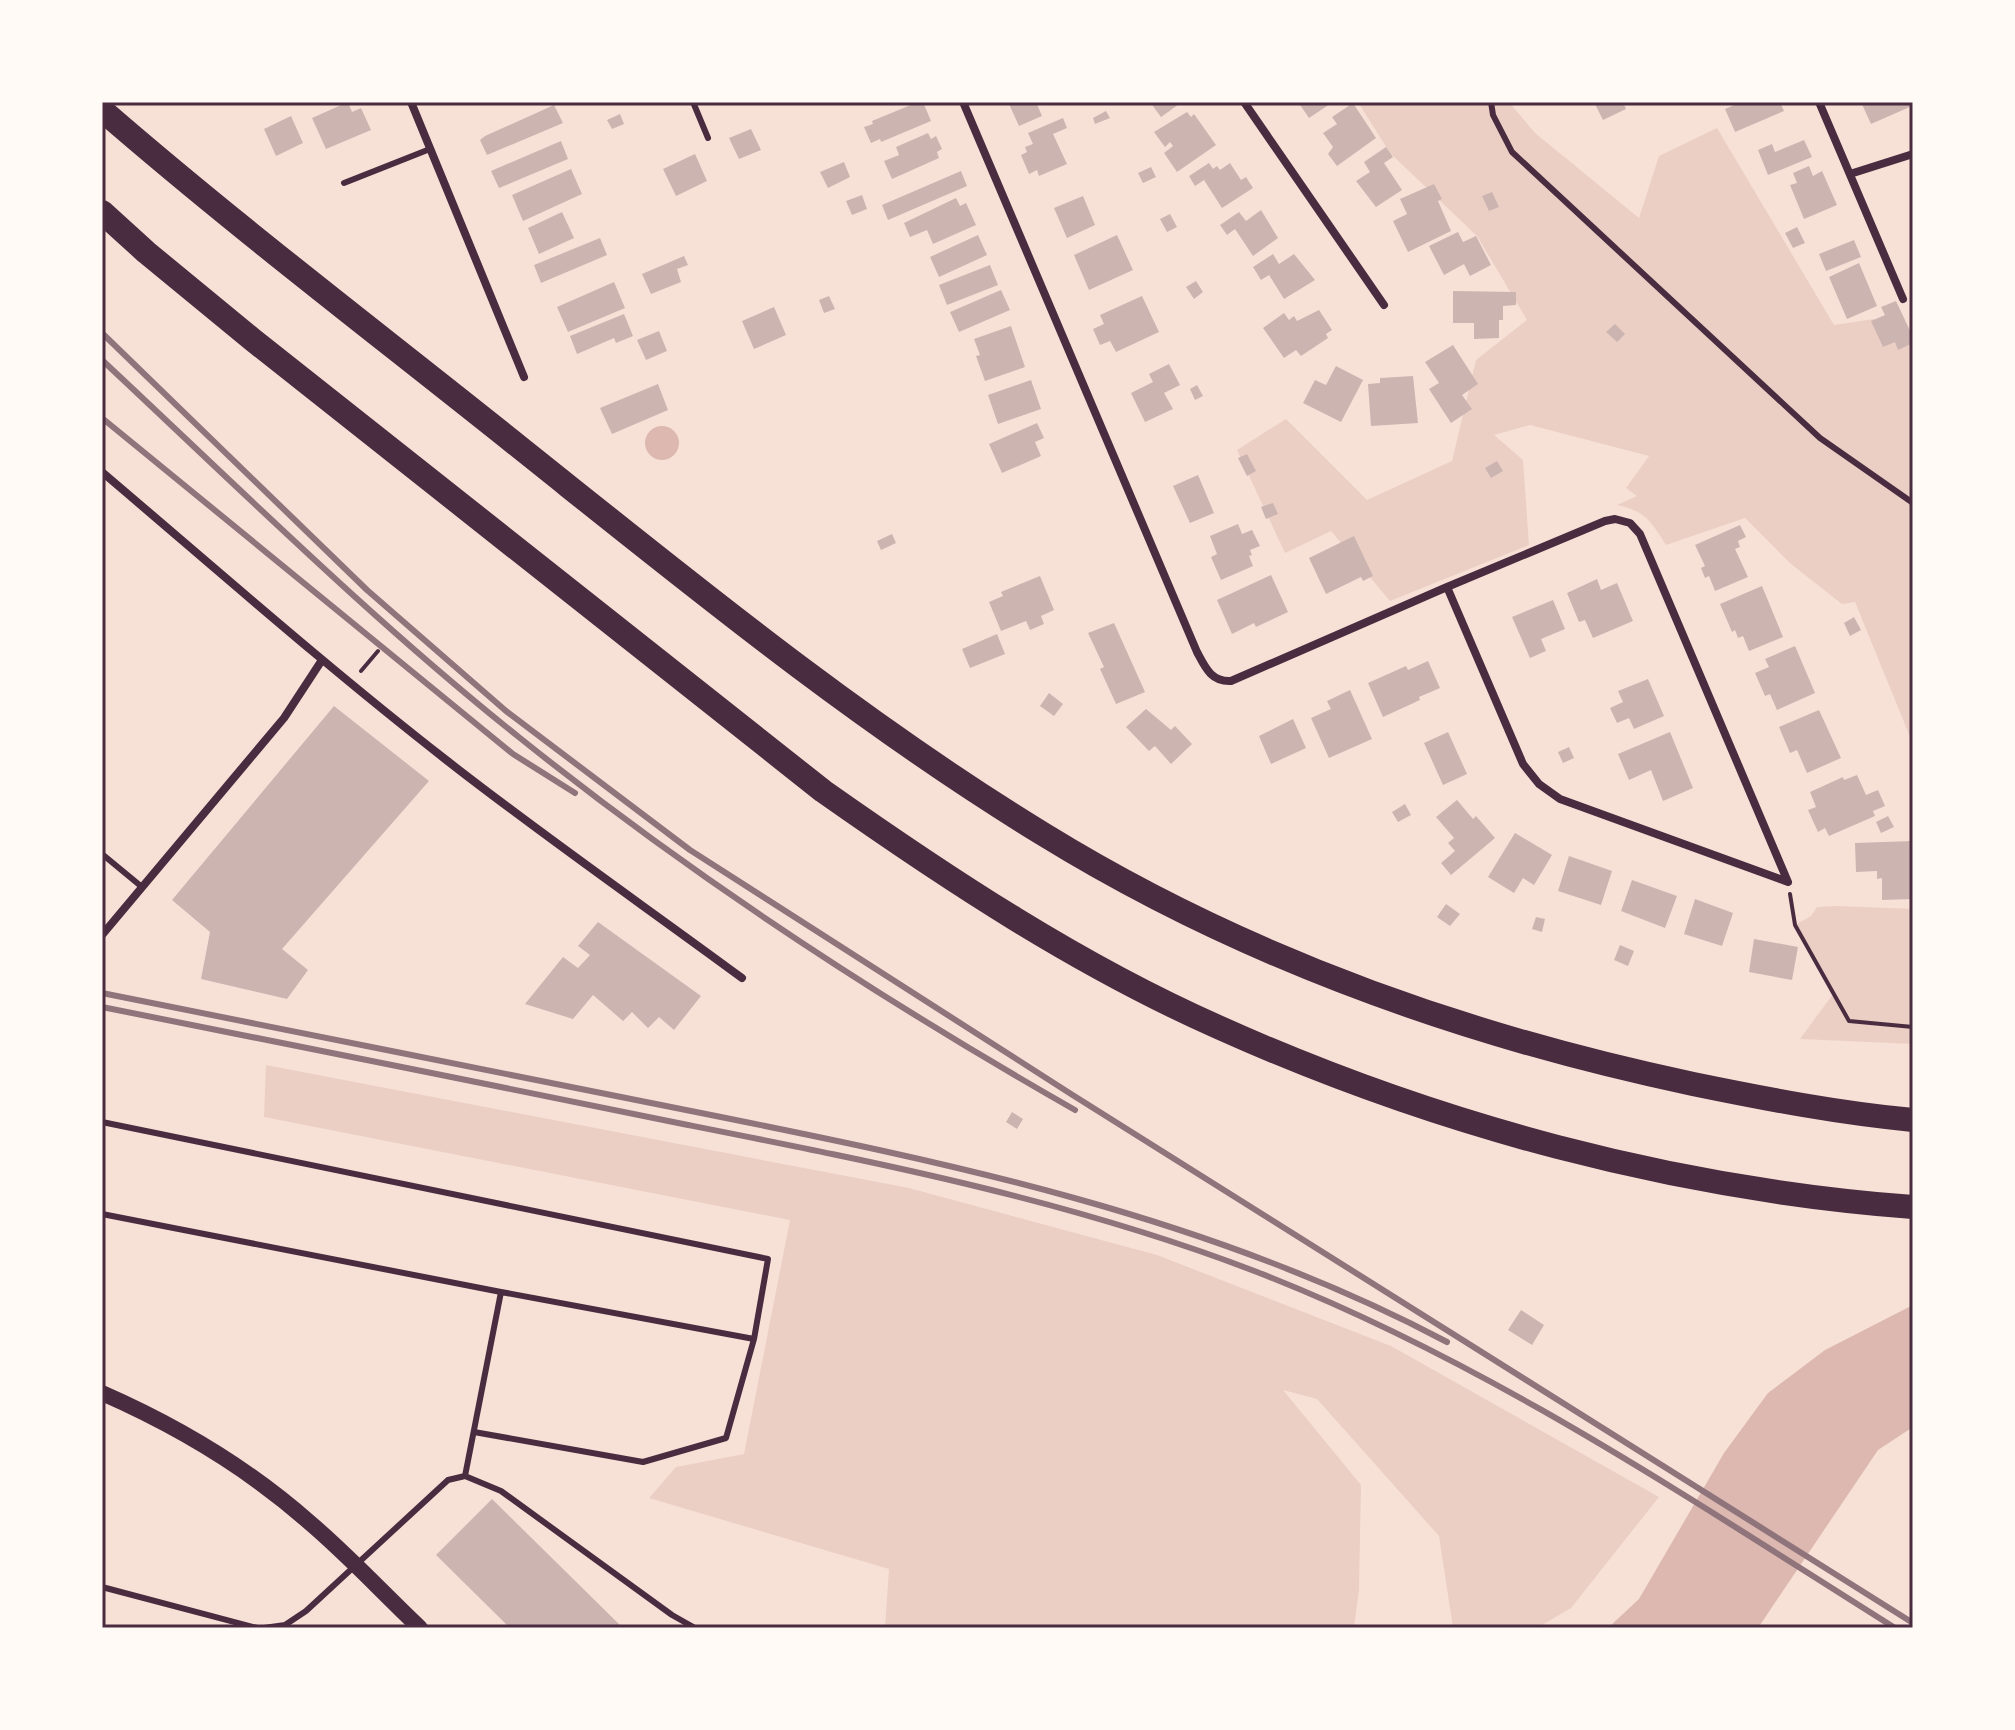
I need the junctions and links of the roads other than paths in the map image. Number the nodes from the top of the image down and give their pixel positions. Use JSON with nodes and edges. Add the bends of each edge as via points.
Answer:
{"nodes":[{"id":1,"x":411,"y":102,"type":"edge"},
{"id":2,"x":693,"y":102,"type":"edge"},
{"id":3,"x":963,"y":102,"type":"edge"},
{"id":4,"x":1244,"y":102,"type":"edge"},
{"id":5,"x":1491,"y":102,"type":"edge"},
{"id":6,"x":1819,"y":102,"type":"edge"},
{"id":7,"x":102,"y":110,"type":"edge"},
{"id":8,"x":708,"y":138,"type":"dead end"},
{"id":9,"x":430,"y":149,"type":"junction"},
{"id":10,"x":1913,"y":154,"type":"edge"},
{"id":11,"x":1850,"y":174,"type":"junction"},
{"id":12,"x":344,"y":183,"type":"dead end"},
{"id":13,"x":102,"y":212,"type":"edge"},
{"id":14,"x":1903,"y":299,"type":"dead end"},
{"id":15,"x":1384,"y":305,"type":"dead end"},
{"id":16,"x":524,"y":377,"type":"dead end"},
{"id":17,"x":102,"y":472,"type":"edge"},
{"id":18,"x":1913,"y":503,"type":"edge"},
{"id":19,"x":1447,"y":587,"type":"junction"},
{"id":20,"x":322,"y":660,"type":"junction"},
{"id":21,"x":102,"y":854,"type":"edge"},
{"id":22,"x":142,"y":887,"type":"junction"},
{"id":23,"x":102,"y":935,"type":"edge"},
{"id":24,"x":742,"y":978,"type":"dead end"},
{"id":25,"x":1913,"y":1120,"type":"edge"},
{"id":26,"x":102,"y":1122,"type":"edge"},
{"id":27,"x":1913,"y":1207,"type":"edge"},
{"id":28,"x":102,"y":1214,"type":"edge"},
{"id":29,"x":501,"y":1292,"type":"junction"},
{"id":30,"x":754,"y":1339,"type":"junction"},
{"id":31,"x":102,"y":1393,"type":"edge"},
{"id":32,"x":474,"y":1432,"type":"junction"},
{"id":33,"x":465,"y":1476,"type":"junction"},
{"id":34,"x":354,"y":1565,"type":"junction"},
{"id":35,"x":102,"y":1587,"type":"edge"},
{"id":36,"x":257,"y":1628,"type":"edge"},
{"id":37,"x":264,"y":1628,"type":"edge"},
{"id":38,"x":420,"y":1628,"type":"edge"},
{"id":39,"x":695,"y":1628,"type":"edge"}],
"edges":[{"from":1,"to":9,"type":"street"},
{"from":2,"to":8,"type":"lane"},
{"from":3,"to":19,"type":"street","via":[[1208,671],[1222,682],[1231,681]]},
{"from":4,"to":15,"type":"street"},
{"from":5,"to":18,"type":"lane","via":[[1512,152],[1820,438]]},
{"from":6,"to":11,"type":"street"},
{"from":7,"to":25,"type":"highway","via":[[196,192],[761,639],[992,801],[1138,888],[1325,973],[1506,1038],[1784,1103]]},
{"from":9,"to":12,"type":"lane"},
{"from":9,"to":16,"type":"street"},
{"from":10,"to":11,"type":"street"},
{"from":11,"to":14,"type":"street"},
{"from":13,"to":27,"type":"highway","via":[[253,340],[823,791],[908,851],[1076,954],[1216,1027],[1433,1111],[1691,1178]]},
{"from":17,"to":20,"type":"street"},
{"from":19,"to":19,"type":"street","via":[[1605,521],[1630,523],[1640,534],[1788,882],[1560,799],[1539,784],[1523,764]]},
{"from":20,"to":22,"type":"street","via":[[284,718]]},
{"from":20,"to":24,"type":"street","via":[[493,796]]},
{"from":21,"to":22,"type":"lane"},
{"from":22,"to":23,"type":"street"},
{"from":26,"to":30,"type":"lane","via":[[768,1259]]},
{"from":28,"to":29,"type":"lane"},
{"from":29,"to":30,"type":"lane"},
{"from":29,"to":32,"type":"lane"},
{"from":30,"to":32,"type":"lane","via":[[726,1438],[643,1462]]},
{"from":31,"to":34,"type":"main road","via":[[228,1461],[308,1521]]},
{"from":32,"to":33,"type":"lane"},
{"from":33,"to":34,"type":"lane","via":[[448,1480]]},
{"from":33,"to":39,"type":"lane","via":[[501,1491]]},
{"from":34,"to":37,"type":"lane","via":[[306,1611],[285,1625]]},
{"from":34,"to":38,"type":"main road"},
{"from":35,"to":36,"type":"lane"}]}
